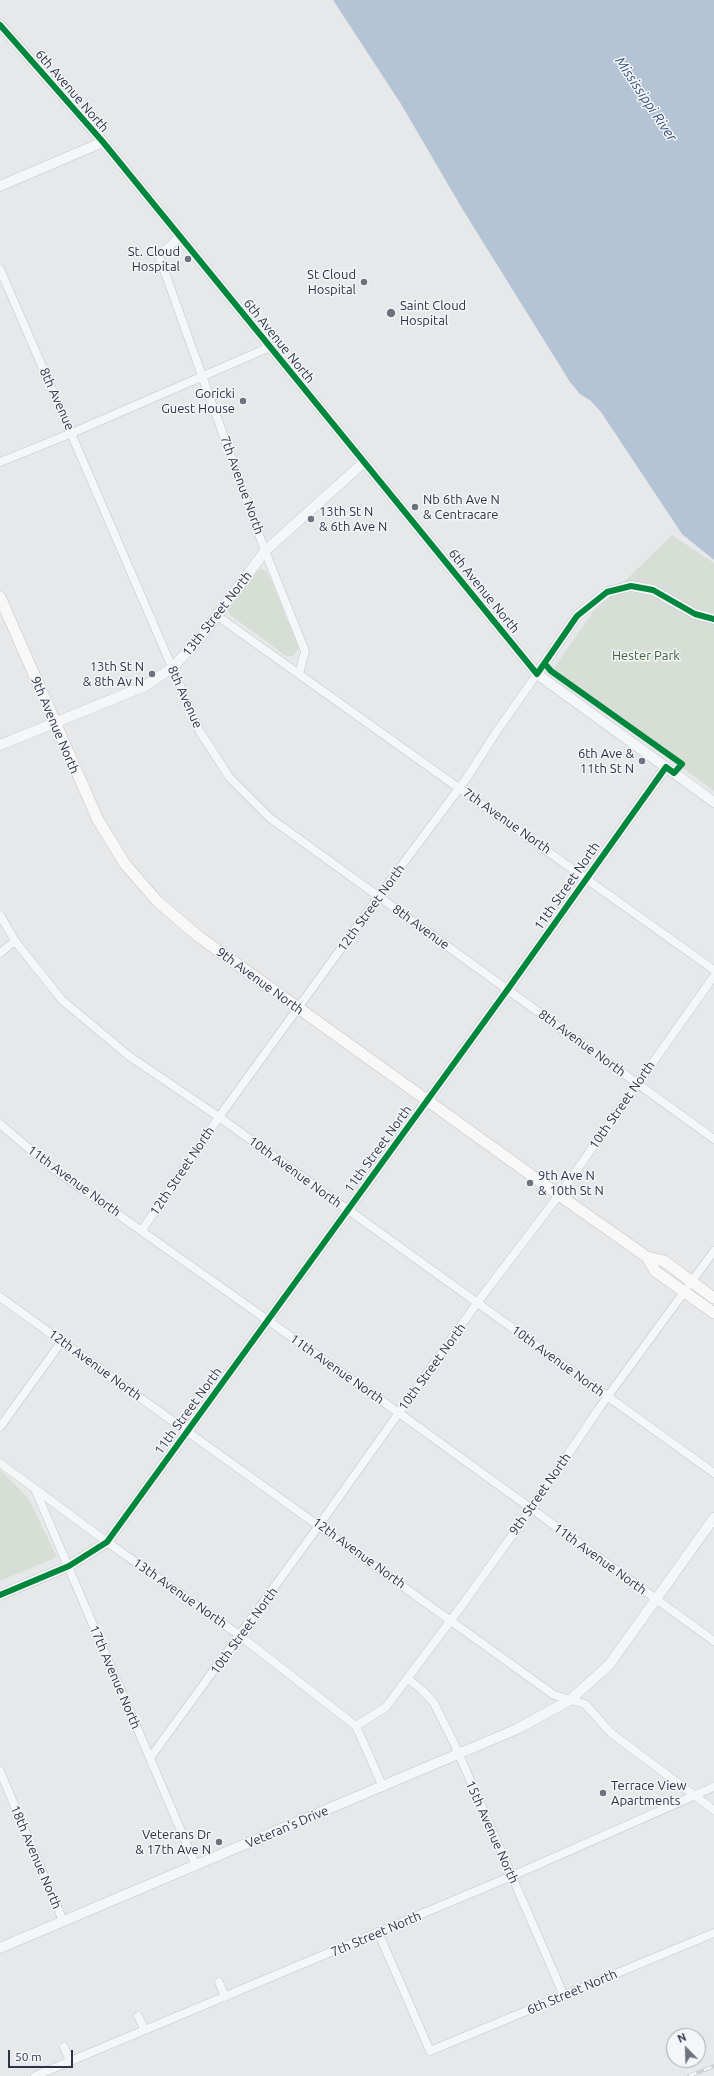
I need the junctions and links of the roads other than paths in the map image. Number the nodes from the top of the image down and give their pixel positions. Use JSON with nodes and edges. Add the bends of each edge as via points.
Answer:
{"nodes":[{"id":1,"x":0,"y":25,"type":"edge"},
{"id":2,"x":103,"y":142,"type":"junction"},
{"id":3,"x":0,"y":186,"type":"edge"},
{"id":4,"x":180,"y":236,"type":"junction"},
{"id":5,"x":0,"y":269,"type":"edge"},
{"id":6,"x":270,"y":347,"type":"junction"},
{"id":7,"x":203,"y":376,"type":"junction"},
{"id":8,"x":72,"y":433,"type":"junction"},
{"id":9,"x":0,"y":462,"type":"edge"},
{"id":10,"x":363,"y":463,"type":"junction"},
{"id":11,"x":265,"y":551,"type":"junction"},
{"id":12,"x":0,"y":597,"type":"edge"},
{"id":13,"x":216,"y":615,"type":"junction"},
{"id":14,"x":714,"y":619,"type":"edge"},
{"id":15,"x":172,"y":668,"type":"junction"},
{"id":16,"x":299,"y":674,"type":"junction"},
{"id":17,"x":537,"y":674,"type":"junction"},
{"id":18,"x":55,"y":723,"type":"junction"},
{"id":19,"x":0,"y":745,"type":"edge"},
{"id":20,"x":666,"y":767,"type":"junction"},
{"id":21,"x":459,"y":788,"type":"junction"},
{"id":22,"x":714,"y":802,"type":"edge"},
{"id":23,"x":586,"y":877,"type":"junction"},
{"id":24,"x":378,"y":896,"type":"junction"},
{"id":25,"x":0,"y":915,"type":"edge"},
{"id":26,"x":14,"y":941,"type":"junction"},
{"id":27,"x":0,"y":953,"type":"edge"},
{"id":28,"x":714,"y":970,"type":"edge"},
{"id":29,"x":714,"y":976,"type":"edge"},
{"id":30,"x":508,"y":990,"type":"junction"},
{"id":31,"x":298,"y":1008,"type":"junction"},
{"id":32,"x":637,"y":1083,"type":"junction"},
{"id":33,"x":427,"y":1100,"type":"junction"},
{"id":34,"x":219,"y":1117,"type":"junction"},
{"id":35,"x":0,"y":1124,"type":"edge"},
{"id":36,"x":714,"y":1139,"type":"edge"},
{"id":37,"x":559,"y":1195,"type":"junction"},
{"id":38,"x":347,"y":1209,"type":"junction"},
{"id":39,"x":142,"y":1230,"type":"junction"},
{"id":40,"x":714,"y":1251,"type":"edge"},
{"id":41,"x":647,"y":1257,"type":"junction"},
{"id":42,"x":692,"y":1282,"type":"junction"},
{"id":43,"x":685,"y":1292,"type":"junction"},
{"id":44,"x":0,"y":1297,"type":"edge"},
{"id":45,"x":714,"y":1298,"type":"edge"},
{"id":46,"x":477,"y":1303,"type":"junction"},
{"id":47,"x":714,"y":1313,"type":"edge"},
{"id":48,"x":268,"y":1320,"type":"junction"},
{"id":49,"x":62,"y":1341,"type":"junction"},
{"id":50,"x":608,"y":1396,"type":"junction"},
{"id":51,"x":398,"y":1413,"type":"junction"},
{"id":52,"x":0,"y":1428,"type":"edge"},
{"id":53,"x":188,"y":1431,"type":"junction"},
{"id":54,"x":0,"y":1463,"type":"edge"},
{"id":55,"x":714,"y":1473,"type":"edge"},
{"id":56,"x":35,"y":1489,"type":"junction"},
{"id":57,"x":531,"y":1509,"type":"junction"},
{"id":58,"x":714,"y":1518,"type":"edge"},
{"id":59,"x":320,"y":1525,"type":"junction"},
{"id":60,"x":107,"y":1542,"type":"junction"},
{"id":61,"x":69,"y":1566,"type":"junction"},
{"id":62,"x":0,"y":1595,"type":"edge"},
{"id":63,"x":655,"y":1599,"type":"junction"},
{"id":64,"x":452,"y":1620,"type":"junction"},
{"id":65,"x":239,"y":1634,"type":"junction"},
{"id":66,"x":714,"y":1641,"type":"edge"},
{"id":67,"x":407,"y":1678,"type":"junction"},
{"id":68,"x":570,"y":1700,"type":"junction"},
{"id":69,"x":356,"y":1726,"type":"junction"},
{"id":70,"x":458,"y":1754,"type":"junction"},
{"id":71,"x":150,"y":1758,"type":"junction"},
{"id":72,"x":0,"y":1771,"type":"edge"},
{"id":73,"x":383,"y":1787,"type":"junction"},
{"id":74,"x":714,"y":1787,"type":"edge"},
{"id":75,"x":694,"y":1796,"type":"junction"},
{"id":76,"x":714,"y":1810,"type":"edge"},
{"id":77,"x":196,"y":1866,"type":"junction"},
{"id":78,"x":512,"y":1876,"type":"junction"},
{"id":79,"x":62,"y":1922,"type":"junction"},
{"id":80,"x":378,"y":1932,"type":"junction"},
{"id":81,"x":714,"y":1933,"type":"edge"},
{"id":82,"x":0,"y":1948,"type":"edge"},
{"id":83,"x":219,"y":1982,"type":"dead end"},
{"id":84,"x":225,"y":1996,"type":"junction"},
{"id":85,"x":564,"y":1996,"type":"junction"},
{"id":86,"x":138,"y":2016,"type":"dead end"},
{"id":87,"x":145,"y":2030,"type":"junction"},
{"id":88,"x":64,"y":2047,"type":"dead end"},
{"id":89,"x":70,"y":2061,"type":"junction"},
{"id":90,"x":35,"y":2076,"type":"edge"}],
"edges":[{"from":1,"to":2,"type":"street","name":"6th Avenue North"},
{"from":2,"to":3,"type":"street"},
{"from":2,"to":4,"type":"street","name":"6th Avenue North"},
{"from":4,"to":6,"type":"street","name":"6th Avenue North"},
{"from":4,"to":7,"type":"street","name":"7th Avenue North","via":[[159,256]]},
{"from":5,"to":8,"type":"street","name":"8th Avenue"},
{"from":6,"to":7,"type":"street"},
{"from":6,"to":10,"type":"street","name":"6th Avenue North"},
{"from":7,"to":8,"type":"street"},
{"from":7,"to":11,"type":"street","name":"7th Avenue North"},
{"from":8,"to":9,"type":"street"},
{"from":8,"to":15,"type":"street","name":"8th Avenue"},
{"from":10,"to":11,"type":"street","name":"13th Street North"},
{"from":10,"to":17,"type":"street","name":"6th Avenue North"},
{"from":11,"to":13,"type":"street","name":"13th Street North"},
{"from":11,"to":16,"type":"street","name":"7th Avenue North","via":[[305,651]]},
{"from":12,"to":18,"type":"main road","name":"9th Avenue North"},
{"from":13,"to":15,"type":"street","name":"13th Street North","via":[[200,638]]},
{"from":13,"to":16,"type":"street","name":"7th Avenue North"},
{"from":14,"to":17,"type":"street","name":"12th Street North","via":[[695,614],[653,590],[631,586],[607,592],[577,616]]},
{"from":15,"to":18,"type":"street","name":"13th Street North","via":[[145,686]]},
{"from":15,"to":24,"type":"street","name":"8th Avenue","via":[[200,732],[230,778],[270,818]]},
{"from":16,"to":21,"type":"street","name":"7th Avenue North"},
{"from":17,"to":20,"type":"street","name":"6th Avenue North"},
{"from":17,"to":21,"type":"street","name":"12th Street North"},
{"from":18,"to":19,"type":"street","name":"13th Street North"},
{"from":18,"to":31,"type":"main road","name":"9th Avenue North","via":[[110,843],[142,885],[198,936]]},
{"from":20,"to":22,"type":"street","name":"6th Avenue North"},
{"from":20,"to":23,"type":"street","name":"11th Street North"},
{"from":21,"to":23,"type":"street","name":"7th Avenue North"},
{"from":21,"to":24,"type":"street","name":"12th Street North"},
{"from":23,"to":28,"type":"street","name":"7th Avenue North"},
{"from":23,"to":30,"type":"street","name":"11th Street North"},
{"from":24,"to":30,"type":"street","name":"8th Avenue"},
{"from":24,"to":31,"type":"street","name":"12th Street North"},
{"from":25,"to":26,"type":"street","name":"10th Avenue North"},
{"from":26,"to":27,"type":"street"},
{"from":26,"to":34,"type":"street","name":"10th Avenue North","via":[[62,1000],[129,1056]]},
{"from":29,"to":32,"type":"street","name":"10th Street North"},
{"from":30,"to":32,"type":"street","name":"8th Avenue North"},
{"from":30,"to":33,"type":"street","name":"11th Street North"},
{"from":31,"to":33,"type":"main road","name":"9th Avenue North"},
{"from":31,"to":34,"type":"street","name":"12th Street North"},
{"from":32,"to":36,"type":"street","name":"8th Avenue North"},
{"from":32,"to":37,"type":"street","name":"10th Street North"},
{"from":33,"to":37,"type":"main road","name":"9th Avenue North"},
{"from":33,"to":38,"type":"street","name":"11th Street North"},
{"from":34,"to":38,"type":"street","name":"10th Avenue North"},
{"from":34,"to":39,"type":"street","name":"12th Street North"},
{"from":35,"to":39,"type":"street","name":"11th Avenue North","via":[[51,1167]]},
{"from":37,"to":41,"type":"main road","name":"9th Avenue North"},
{"from":37,"to":46,"type":"street","name":"10th Street North"},
{"from":38,"to":46,"type":"street","name":"10th Avenue North"},
{"from":38,"to":48,"type":"street","name":"11th Street North"},
{"from":39,"to":48,"type":"street","name":"11th Avenue North"},
{"from":40,"to":42,"type":"street","name":"9th Street North"},
{"from":41,"to":42,"type":"main road","name":"9th Avenue North","via":[[664,1261]]},
{"from":41,"to":43,"type":"main road","name":"9th Avenue North","via":[[655,1271]]},
{"from":42,"to":43,"type":"street","name":"9th Street North"},
{"from":42,"to":45,"type":"main road","name":"9th Avenue North"},
{"from":43,"to":47,"type":"main road","name":"9th Avenue North"},
{"from":43,"to":50,"type":"street","name":"9th Street North"},
{"from":44,"to":49,"type":"street","name":"12th Avenue North"},
{"from":46,"to":50,"type":"street","name":"10th Avenue North"},
{"from":46,"to":51,"type":"street","name":"10th Street North"},
{"from":48,"to":51,"type":"street","name":"11th Avenue North"},
{"from":48,"to":53,"type":"street","name":"11th Street North"},
{"from":49,"to":52,"type":"street"},
{"from":49,"to":53,"type":"street","name":"12th Avenue North"},
{"from":50,"to":55,"type":"street","name":"10th Avenue North"},
{"from":50,"to":57,"type":"street","name":"9th Street North"},
{"from":51,"to":57,"type":"street","name":"11th Avenue North"},
{"from":51,"to":59,"type":"street","name":"10th Street North"},
{"from":53,"to":59,"type":"street","name":"12th Avenue North"},
{"from":53,"to":60,"type":"street","name":"11th Street North"},
{"from":54,"to":56,"type":"street","name":"13th Avenue North"},
{"from":56,"to":60,"type":"street","name":"13th Avenue North"},
{"from":56,"to":61,"type":"street","name":"17th Avenue North"},
{"from":57,"to":63,"type":"street","name":"11th Avenue North"},
{"from":57,"to":64,"type":"street","name":"9th Street North"},
{"from":58,"to":63,"type":"street","name":"Veteran's Drive"},
{"from":59,"to":64,"type":"street","name":"12th Avenue North"},
{"from":59,"to":65,"type":"street","name":"10th Street North"},
{"from":60,"to":61,"type":"street"},
{"from":60,"to":65,"type":"street","name":"13th Avenue North"},
{"from":61,"to":62,"type":"street"},
{"from":61,"to":71,"type":"street","name":"17th Avenue North"},
{"from":63,"to":66,"type":"street","name":"11th Avenue North"},
{"from":63,"to":68,"type":"street","name":"Veteran's Drive","via":[[609,1665]]},
{"from":64,"to":67,"type":"street","name":"9th Street North"},
{"from":64,"to":68,"type":"street","name":"12th Avenue North","via":[[554,1695]]},
{"from":65,"to":69,"type":"street","name":"13th Avenue North"},
{"from":65,"to":71,"type":"street","name":"10th Street North"},
{"from":67,"to":69,"type":"street","name":"9th Street North","via":[[386,1707]]},
{"from":67,"to":70,"type":"street","name":"15th Avenue North","via":[[434,1703]]},
{"from":68,"to":70,"type":"street","name":"Veteran's Drive","via":[[517,1729]]},
{"from":68,"to":75,"type":"street","name":"12th Avenue North","via":[[585,1704],[611,1733]]},
{"from":69,"to":73,"type":"street"},
{"from":70,"to":73,"type":"street","name":"Veteran's Drive"},
{"from":70,"to":78,"type":"street","name":"15th Avenue North"},
{"from":71,"to":77,"type":"street","name":"17th Avenue North"},
{"from":72,"to":79,"type":"street","name":"18th Avenue North"},
{"from":73,"to":77,"type":"street","name":"Veteran's Drive"},
{"from":74,"to":75,"type":"street","name":"7th Street North"},
{"from":75,"to":76,"type":"street","name":"12th Avenue North"},
{"from":75,"to":78,"type":"street","name":"7th Street North"},
{"from":77,"to":79,"type":"street","name":"Veteran's Drive"},
{"from":78,"to":80,"type":"street","name":"7th Street North"},
{"from":78,"to":85,"type":"street","name":"15th Avenue North"},
{"from":79,"to":82,"type":"street","name":"Veteran's Drive"},
{"from":80,"to":84,"type":"street","name":"7th Street North"},
{"from":80,"to":85,"type":"street","name":"6th Street North","via":[[430,2051]]},
{"from":81,"to":85,"type":"street","name":"6th Street North"},
{"from":83,"to":84,"type":"street"},
{"from":84,"to":87,"type":"street","name":"7th Street North"},
{"from":86,"to":87,"type":"street"},
{"from":87,"to":89,"type":"street","name":"7th Street North"},
{"from":88,"to":89,"type":"street"},
{"from":89,"to":90,"type":"street","name":"7th Street North"}]}
